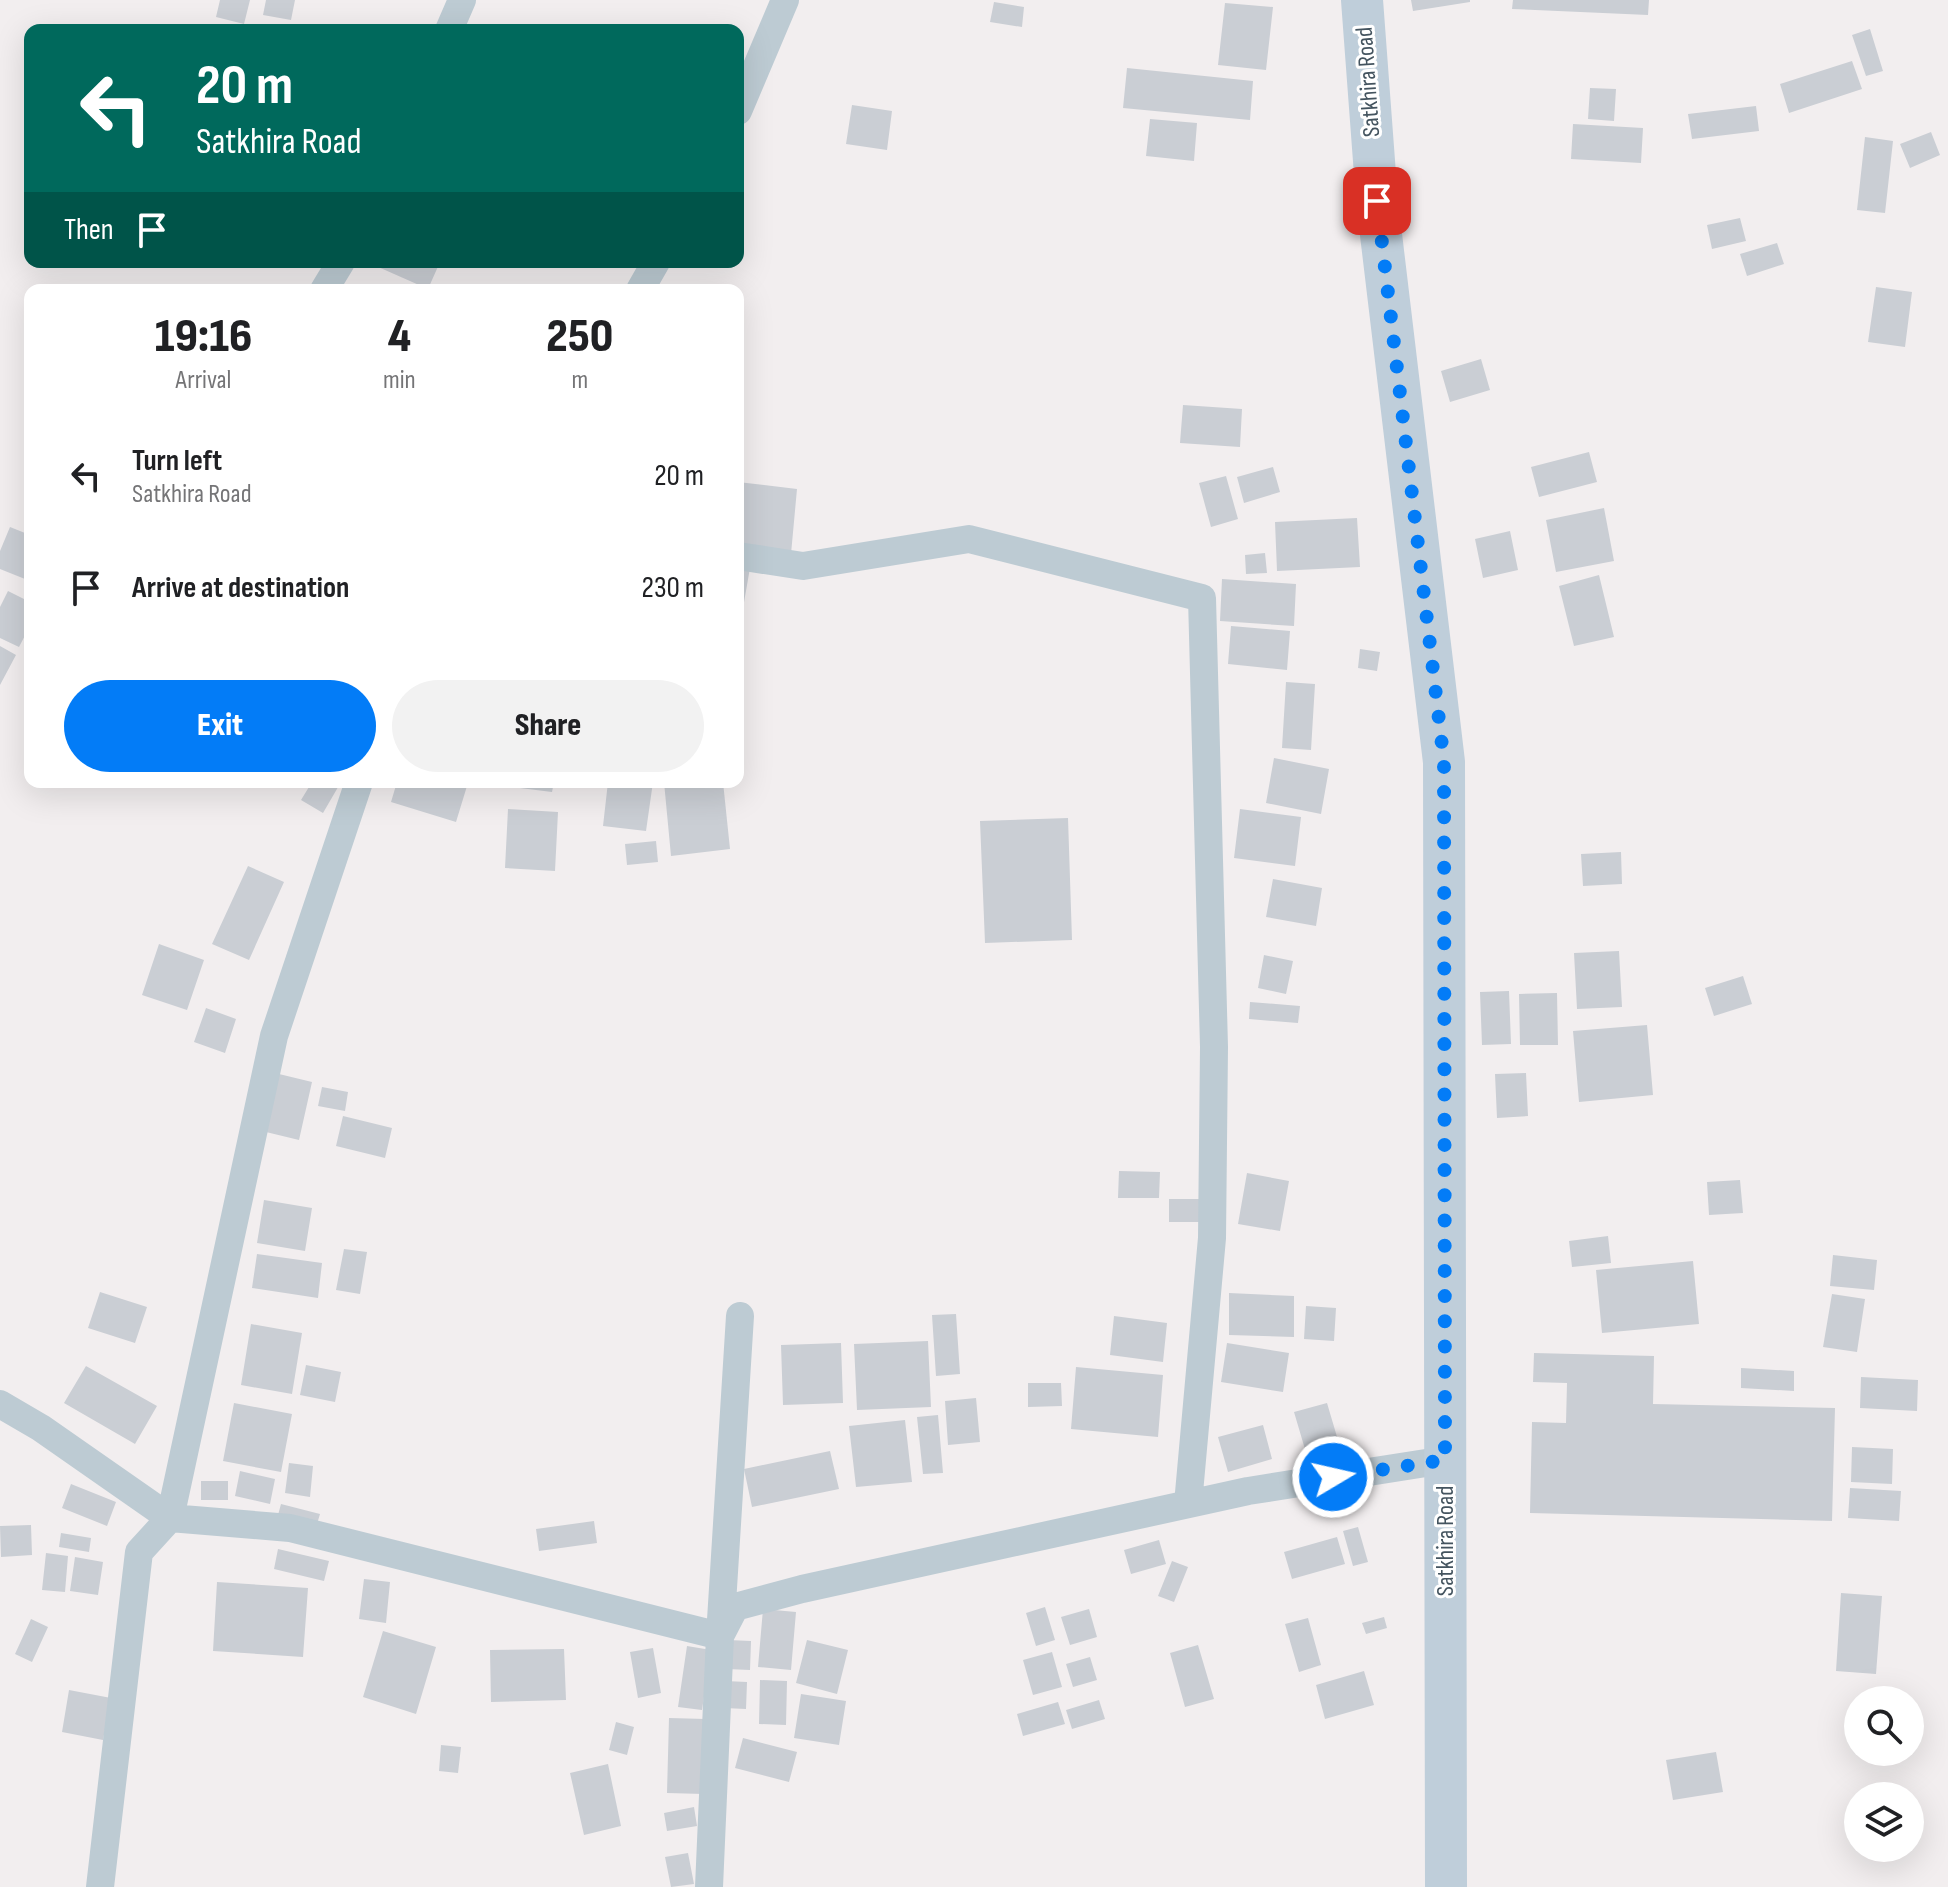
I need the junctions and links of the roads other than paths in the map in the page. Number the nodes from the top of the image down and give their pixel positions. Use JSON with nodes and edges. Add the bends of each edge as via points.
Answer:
{"nodes":[{"id":1,"x":462,"y":0,"type":"edge"},
{"id":2,"x":785,"y":0,"type":"edge"},
{"id":3,"x":1362,"y":0,"type":"edge"},
{"id":4,"x":452,"y":24,"type":"edge"},
{"id":5,"x":744,"y":97,"type":"edge"},
{"id":6,"x":744,"y":557,"type":"edge"},
{"id":7,"x":357,"y":788,"type":"edge"},
{"id":8,"x":740,"y":1316,"type":"dead end"},
{"id":9,"x":0,"y":1404,"type":"edge"},
{"id":10,"x":1445,"y":1460,"type":"junction"},
{"id":11,"x":1188,"y":1504,"type":"junction"},
{"id":12,"x":170,"y":1518,"type":"junction"},
{"id":13,"x":720,"y":1636,"type":"junction"},
{"id":14,"x":100,"y":1887,"type":"edge"},
{"id":15,"x":709,"y":1887,"type":"edge"},
{"id":16,"x":1446,"y":1887,"type":"edge"}],
"edges":[{"from":1,"to":4,"type":"street"},
{"from":2,"to":5,"type":"street"},
{"from":3,"to":10,"type":"main road","name":"Satkhira Road","via":[[1377,201],[1444,762]]},
{"from":6,"to":11,"type":"street","via":[[803,566],[969,539],[1202,598],[1214,1047],[1212,1238]]},
{"from":7,"to":12,"type":"street","via":[[274,1036]]},
{"from":8,"to":13,"type":"street"},
{"from":9,"to":12,"type":"street"},
{"from":10,"to":11,"type":"street"},
{"from":10,"to":16,"type":"main road","name":"Satkhira Road"},
{"from":11,"to":13,"type":"street","via":[[735,1607]]},
{"from":12,"to":13,"type":"street","via":[[290,1528]]},
{"from":12,"to":14,"type":"street","via":[[139,1552]]},
{"from":13,"to":15,"type":"street"}]}
